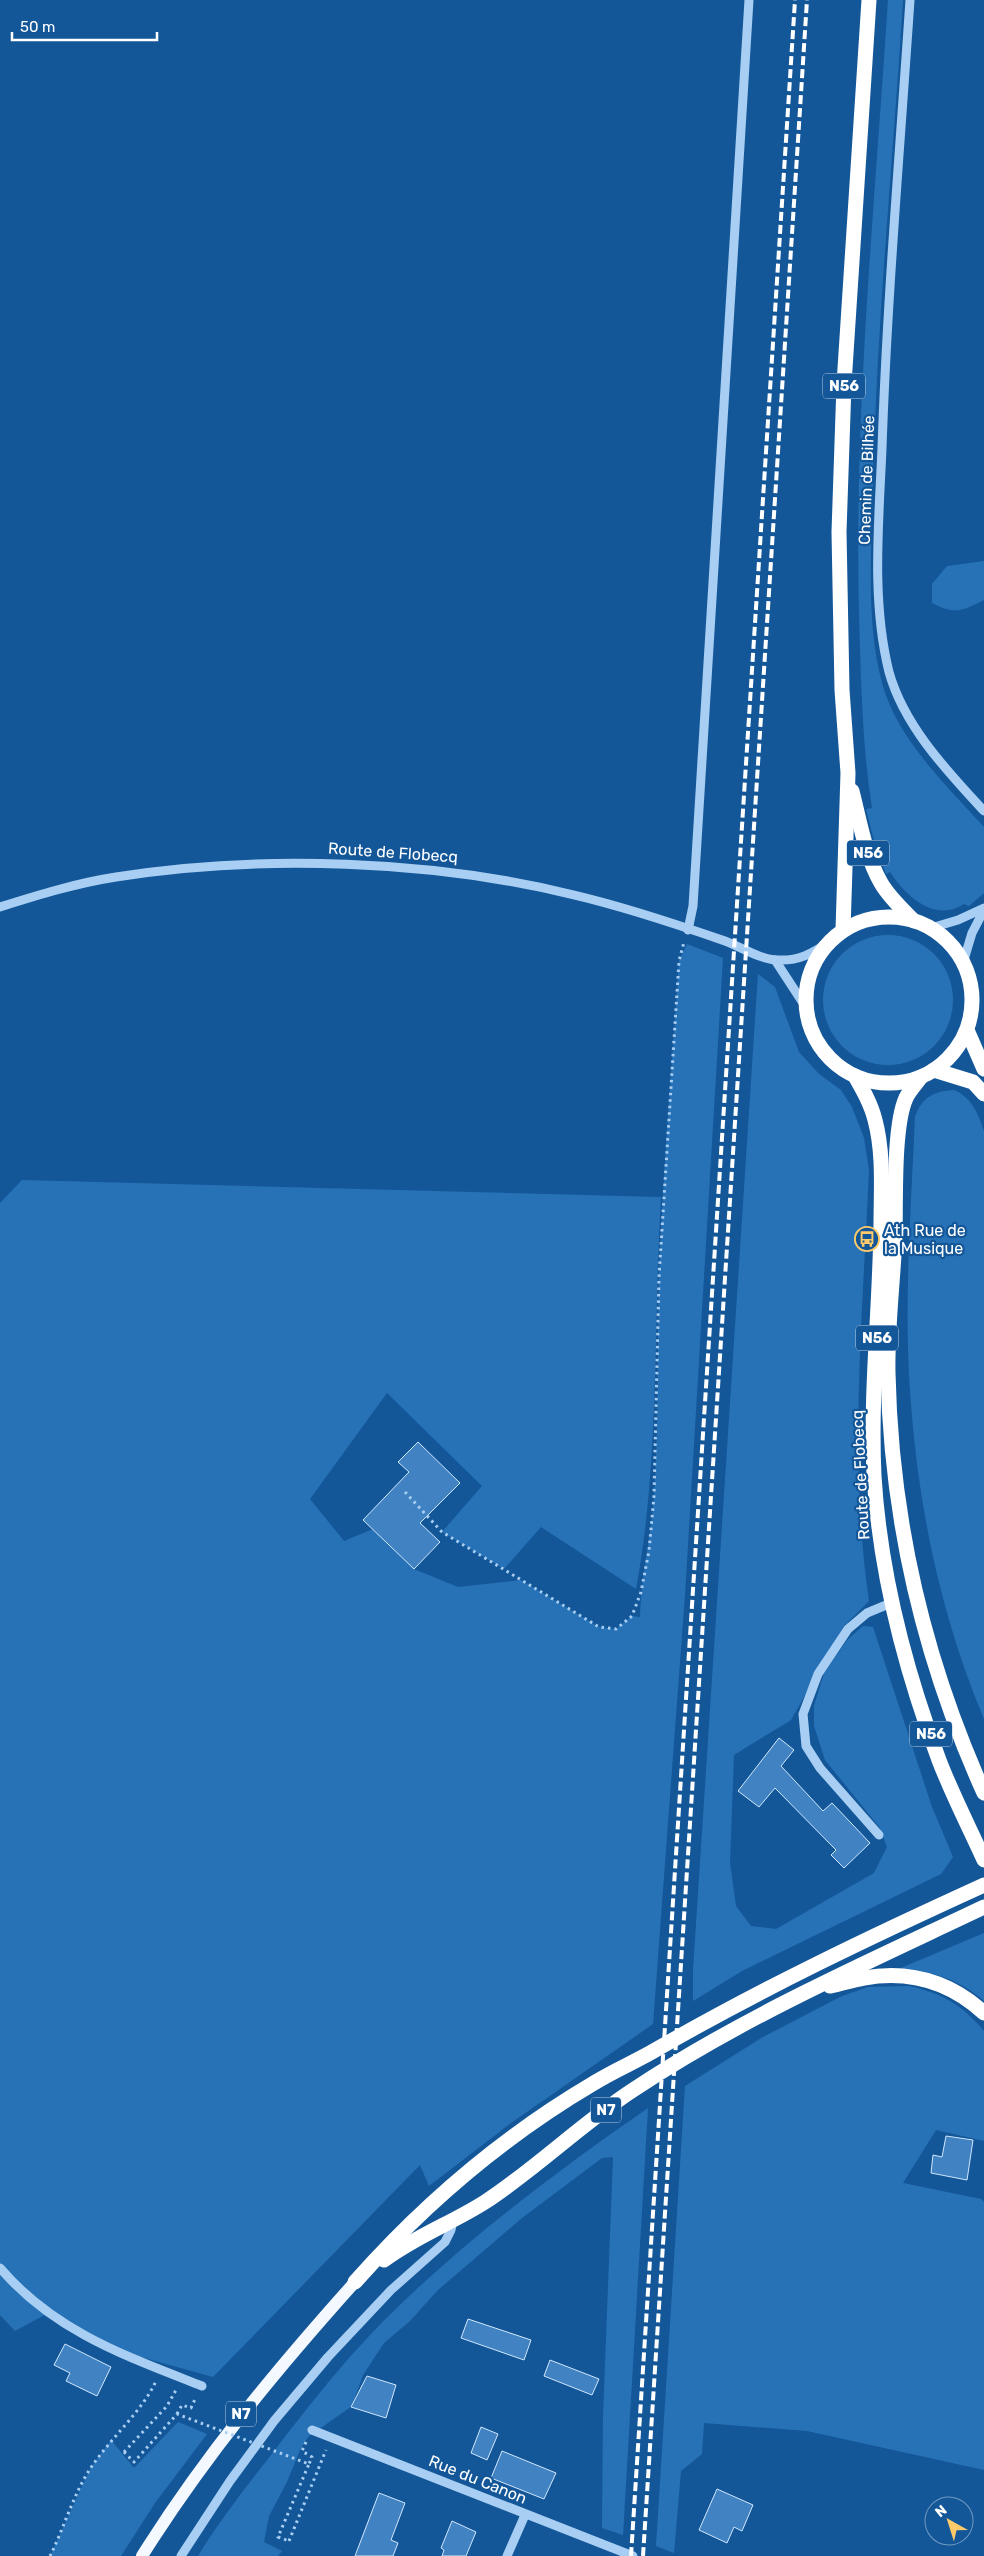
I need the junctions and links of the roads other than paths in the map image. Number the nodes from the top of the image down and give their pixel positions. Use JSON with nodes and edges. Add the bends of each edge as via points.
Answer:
{"nodes":[{"id":1,"x":749,"y":0,"type":"edge"},
{"id":2,"x":869,"y":0,"type":"edge"},
{"id":3,"x":910,"y":0,"type":"edge"},
{"id":4,"x":848,"y":773,"type":"junction"},
{"id":5,"x":984,"y":811,"type":"edge"},
{"id":6,"x":0,"y":906,"type":"edge"},
{"id":7,"x":984,"y":909,"type":"edge"},
{"id":8,"x":914,"y":921,"type":"junction"},
{"id":9,"x":931,"y":928,"type":"junction"},
{"id":10,"x":688,"y":930,"type":"junction"},
{"id":11,"x":843,"y":930,"type":"junction"},
{"id":12,"x":828,"y":942,"type":"junction"},
{"id":13,"x":775,"y":960,"type":"junction"},
{"id":14,"x":963,"y":963,"type":"junction"},
{"id":15,"x":806,"y":1006,"type":"junction"},
{"id":16,"x":967,"y":1030,"type":"junction"},
{"id":17,"x":984,"y":1069,"type":"edge"},
{"id":18,"x":927,"y":1073,"type":"junction"},
{"id":19,"x":854,"y":1076,"type":"junction"},
{"id":20,"x":984,"y":1094,"type":"edge"},
{"id":21,"x":891,"y":1603,"type":"junction"},
{"id":22,"x":984,"y":1793,"type":"edge"},
{"id":23,"x":879,"y":1836,"type":"dead end"},
{"id":24,"x":984,"y":1860,"type":"edge"},
{"id":25,"x":980,"y":1885,"type":"edge"},
{"id":26,"x":983,"y":1908,"type":"edge"},
{"id":27,"x":806,"y":1990,"type":"junction"},
{"id":28,"x":984,"y":2013,"type":"edge"},
{"id":29,"x":454,"y":2219,"type":"junction"},
{"id":30,"x":0,"y":2268,"type":"edge"},
{"id":31,"x":356,"y":2282,"type":"junction"},
{"id":32,"x":201,"y":2388,"type":"road end"},
{"id":33,"x":312,"y":2430,"type":"road end"},
{"id":34,"x":525,"y":2515,"type":"junction"},
{"id":35,"x":142,"y":2556,"type":"edge"},
{"id":36,"x":181,"y":2556,"type":"edge"},
{"id":37,"x":507,"y":2556,"type":"edge"},
{"id":38,"x":634,"y":2556,"type":"edge"}],
"edges":[{"from":1,"to":10,"type":"street","via":[[693,906]]},
{"from":2,"to":4,"type":"highway","number":"N56","via":[[844,384],[840,522],[842,690]]},
{"from":3,"to":5,"type":"street","name":"Chemin de Bilhée","via":[[884,386],[879,530],[883,637],[890,674],[919,734]]},
{"from":4,"to":8,"type":"highway","number":"N56","via":[[870,860],[893,900]]},
{"from":4,"to":11,"type":"highway","number":"N56"},
{"from":6,"to":10,"type":"street","name":"Route de Flobecq","via":[[114,877],[224,865],[290,863],[436,871],[503,879],[634,911]]},
{"from":7,"to":9,"type":"street"},
{"from":7,"to":14,"type":"street"},
{"from":8,"to":9,"type":"highway","number":"N56"},
{"from":8,"to":11,"type":"highway","number":"N56","via":[[896,917],[877,918]]},
{"from":9,"to":14,"type":"highway","number":"N56","via":[[955,949]]},
{"from":10,"to":13,"type":"street","name":"Route de Flobecq"},
{"from":11,"to":12,"type":"highway","number":"N56"},
{"from":12,"to":13,"type":"street","name":"Route de Flobecq","via":[[810,955]]},
{"from":12,"to":15,"type":"highway","number":"N56","via":[[815,961]]},
{"from":13,"to":15,"type":"street"},
{"from":14,"to":16,"type":"highway","number":"N56","via":[[972,994]]},
{"from":15,"to":19,"type":"highway","number":"N56","via":[[809,1024],[821,1047],[839,1067]]},
{"from":16,"to":17,"type":"highway"},
{"from":16,"to":18,"type":"highway","number":"N56","via":[[948,1058]]},
{"from":18,"to":19,"type":"highway","number":"N56","via":[[904,1082],[888,1083]]},
{"from":18,"to":20,"type":"highway","via":[[973,1082]]},
{"from":18,"to":22,"type":"highway","name":"Route de Flobecq","number":"N56","via":[[906,1097],[898,1154],[888,1371],[891,1442],[909,1568],[926,1638],[947,1702]]},
{"from":19,"to":21,"type":"highway","name":"Route de Flobecq","number":"N56","via":[[875,1120],[882,1155],[873,1437],[880,1542]]},
{"from":21,"to":23,"type":"street","via":[[867,1613],[848,1629],[818,1674],[803,1714],[806,1746],[820,1768]]},
{"from":21,"to":24,"type":"highway","name":"Route de Flobecq","number":"N56","via":[[940,1762]]},
{"from":25,"to":31,"type":"highway","via":[[826,1957],[587,2087],[516,2135],[447,2189],[392,2240]]},
{"from":26,"to":27,"type":"highway","number":"N7"},
{"from":27,"to":28,"type":"highway","via":[[865,1978],[901,1975],[925,1978],[946,1985]]},
{"from":27,"to":29,"type":"highway","number":"N7","via":[[631,2091],[485,2202]]},
{"from":29,"to":31,"type":"highway","number":"N7","via":[[401,2247]]},
{"from":29,"to":36,"type":"street","via":[[445,2242],[390,2290],[274,2421]]},
{"from":30,"to":32,"type":"street","via":[[11,2282],[54,2318],[112,2349]]},
{"from":31,"to":35,"type":"main road","number":"N7","via":[[246,2407],[203,2464]]},
{"from":33,"to":34,"type":"street","name":"Rue du Canon"},
{"from":34,"to":37,"type":"street"},
{"from":34,"to":38,"type":"street","name":"Rue du Canon"}]}
